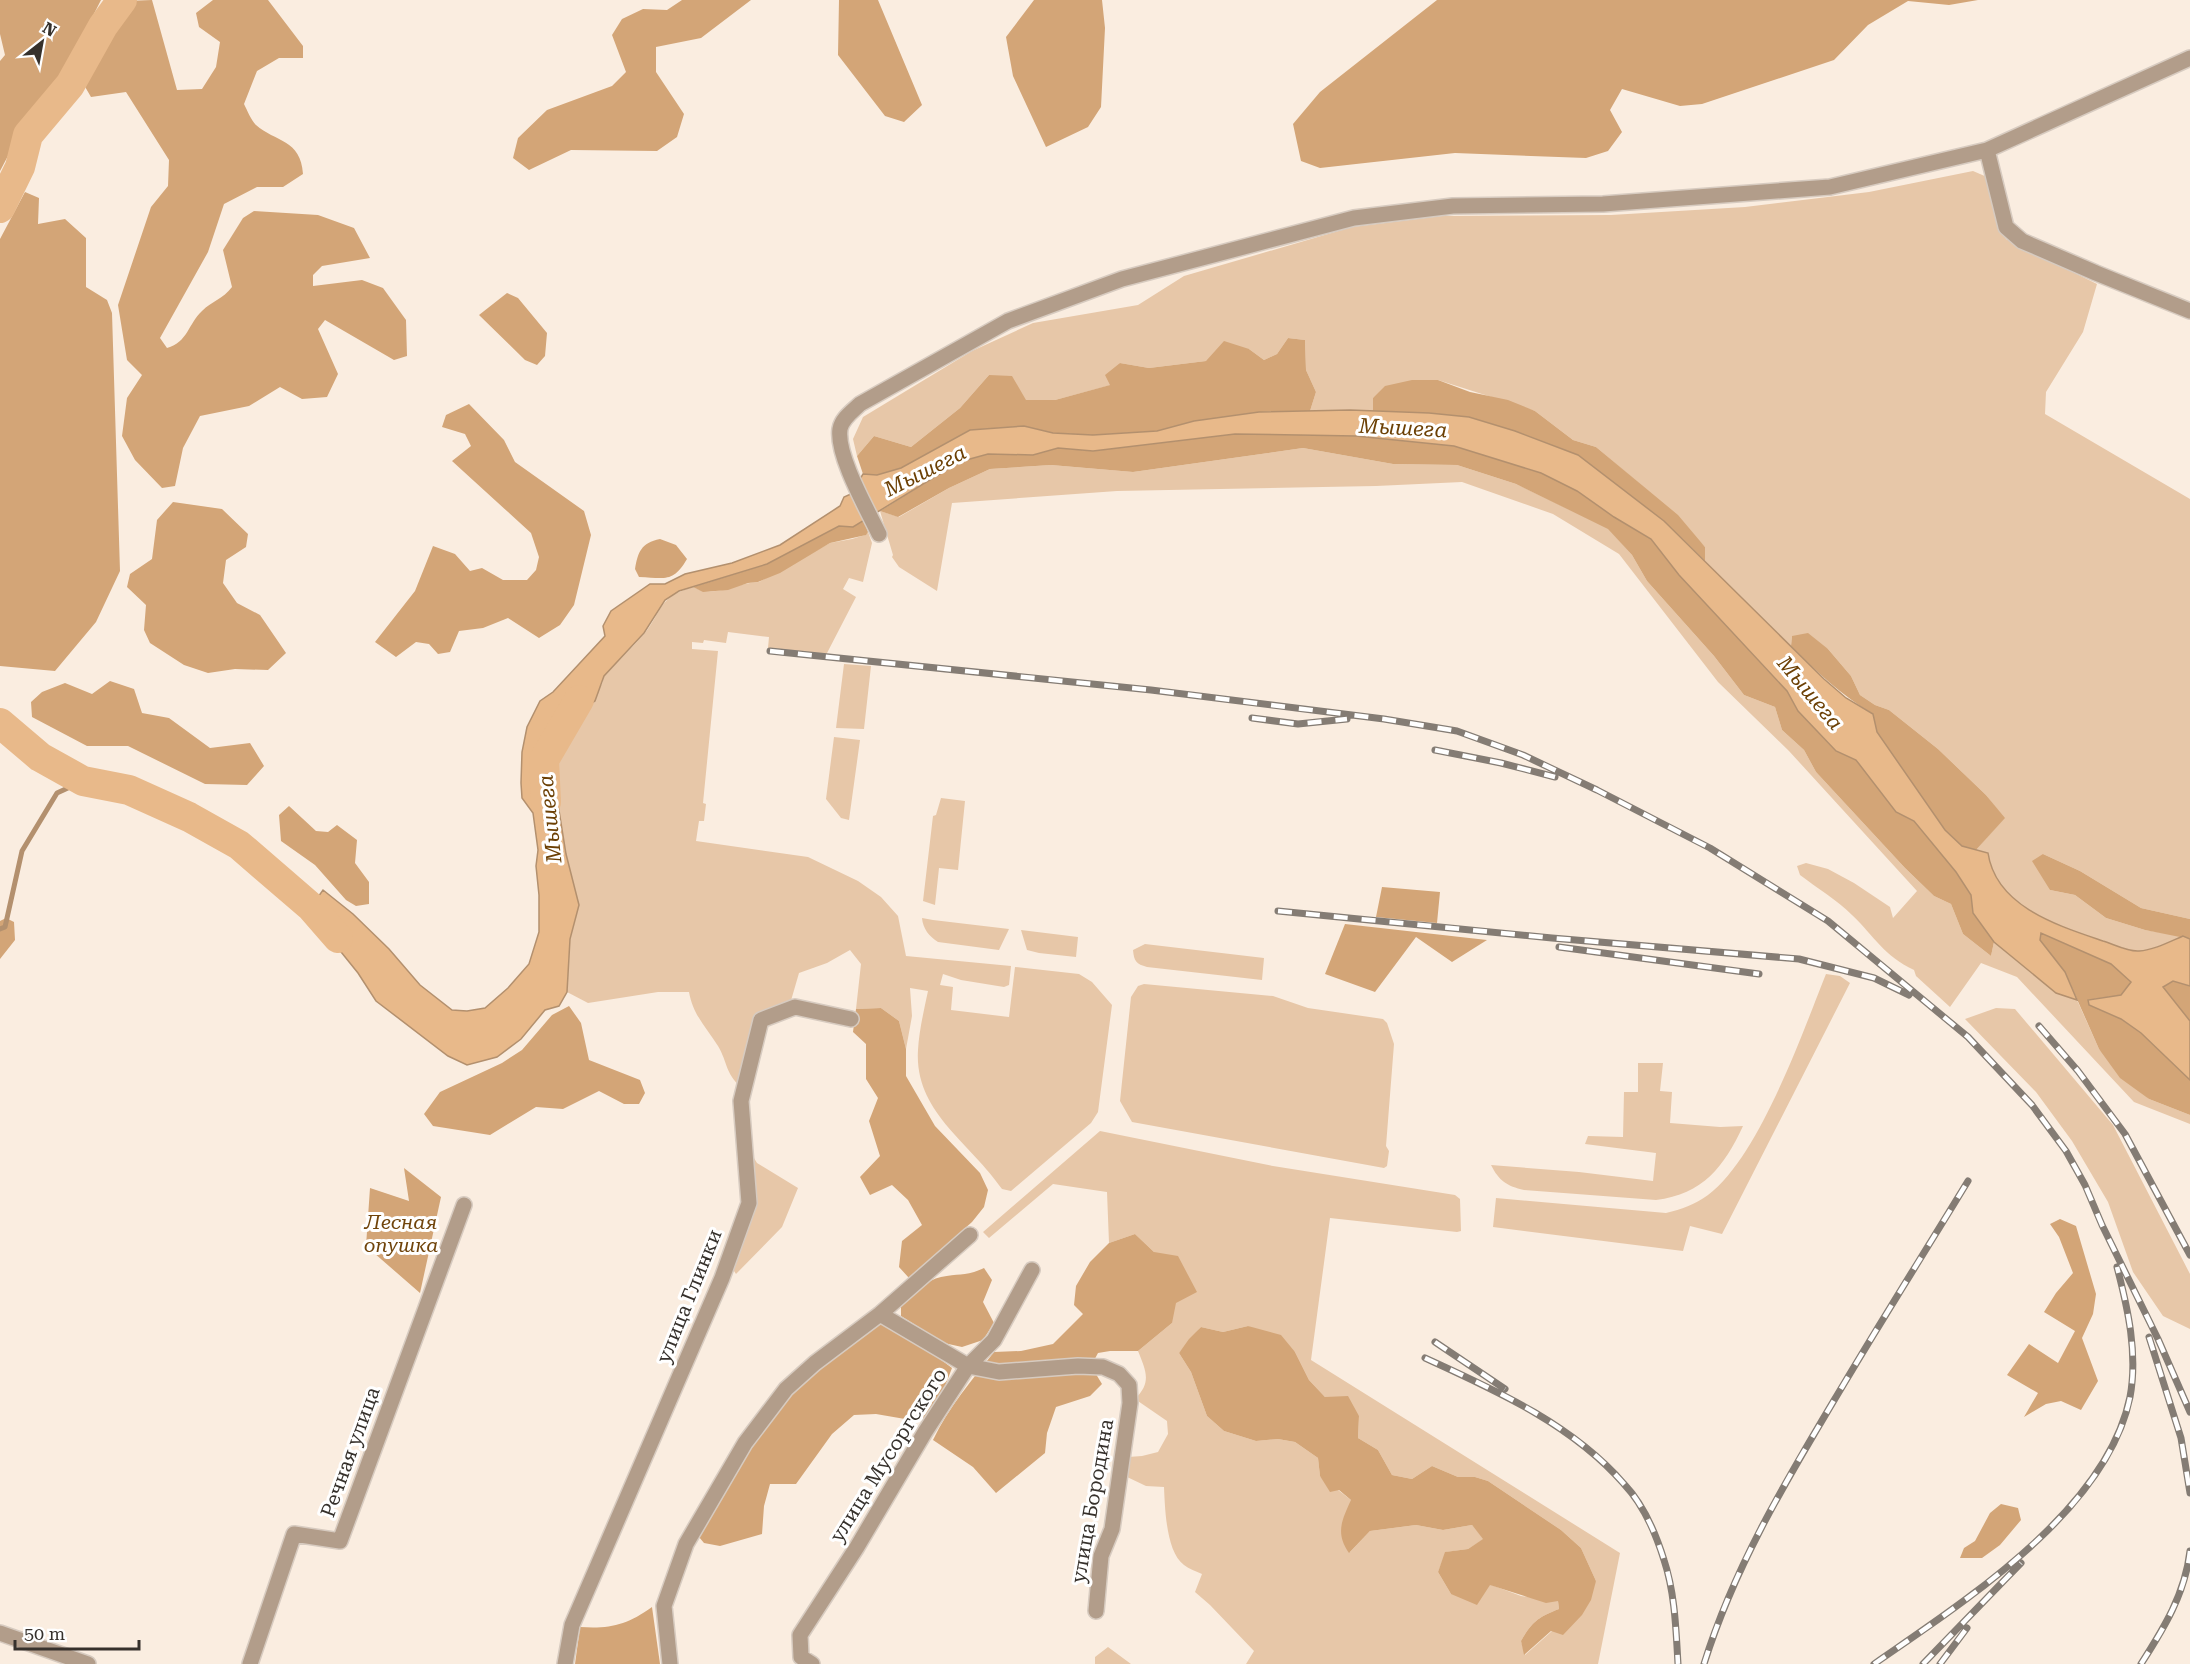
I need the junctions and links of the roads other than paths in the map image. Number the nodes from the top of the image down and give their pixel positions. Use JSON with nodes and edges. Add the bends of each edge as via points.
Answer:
{"nodes":[{"id":1,"x":2190,"y":58,"type":"edge"},
{"id":2,"x":1987,"y":150,"type":"junction"},
{"id":3,"x":2190,"y":311,"type":"edge"},
{"id":4,"x":879,"y":534,"type":"dead end"},
{"id":5,"x":850,"y":1019,"type":"dead end"},
{"id":6,"x":464,"y":1205,"type":"dead end"},
{"id":7,"x":970,"y":1235,"type":"dead end"},
{"id":8,"x":1032,"y":1270,"type":"dead end"},
{"id":9,"x":880,"y":1314,"type":"junction"},
{"id":10,"x":968,"y":1366,"type":"junction"},
{"id":11,"x":1096,"y":1611,"type":"dead end"},
{"id":12,"x":0,"y":1633,"type":"edge"},
{"id":13,"x":88,"y":1664,"type":"edge"},
{"id":14,"x":250,"y":1664,"type":"edge"},
{"id":15,"x":565,"y":1664,"type":"edge"},
{"id":16,"x":670,"y":1664,"type":"edge"},
{"id":17,"x":812,"y":1664,"type":"edge"}],
"edges":[{"from":1,"to":2,"type":"street"},
{"from":2,"to":3,"type":"street","via":[[2006,227],[2022,241]]},
{"from":2,"to":4,"type":"street","via":[[1830,187],[1603,204],[1453,206],[1354,218],[1122,279],[1008,321],[860,404],[848,415],[840,427],[840,447]]},
{"from":5,"to":15,"type":"street","name":"улица Глинки","via":[[795,1007],[761,1020],[741,1101],[748,1203],[722,1278],[572,1625]]},
{"from":6,"to":14,"type":"street","name":"Речная улица","via":[[340,1541],[294,1534]]},
{"from":7,"to":9,"type":"street"},
{"from":8,"to":10,"type":"street","name":"улица Мусоргского","via":[[994,1340]]},
{"from":9,"to":10,"type":"street"},
{"from":9,"to":16,"type":"street","via":[[786,1389],[745,1443],[686,1544],[664,1606]]},
{"from":10,"to":11,"type":"street","name":"улица Бородина","via":[[999,1372],[1102,1367],[1119,1374],[1129,1385],[1120,1477],[1112,1528],[1101,1556]]},
{"from":10,"to":17,"type":"street","name":"улица Мусоргского","via":[[801,1635],[801,1657]]},
{"from":12,"to":13,"type":"street"}]}
